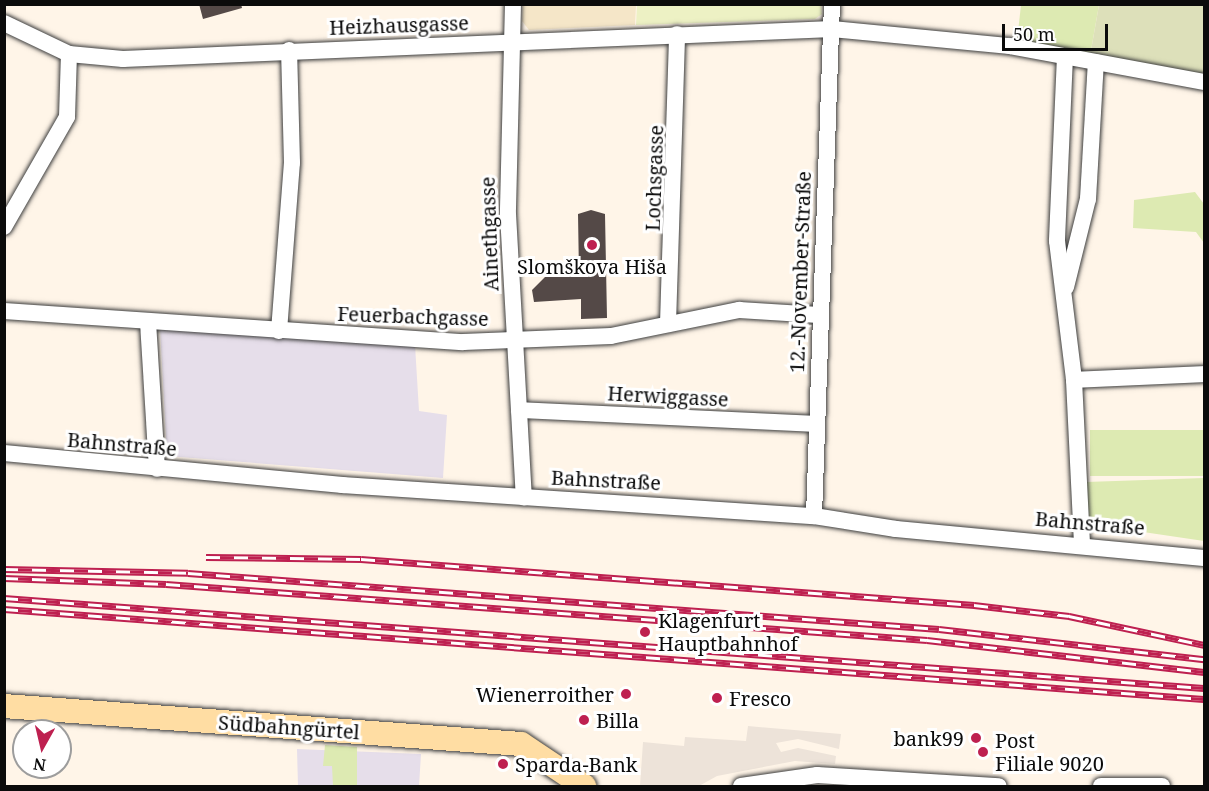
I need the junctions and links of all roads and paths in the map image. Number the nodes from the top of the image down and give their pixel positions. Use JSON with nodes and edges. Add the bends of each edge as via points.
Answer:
{"nodes":[{"id":1,"x":513,"y":4,"type":"edge"},
{"id":2,"x":832,"y":4,"type":"edge"},
{"id":3,"x":4,"y":23,"type":"edge"},
{"id":4,"x":831,"y":29,"type":"junction"},
{"id":5,"x":677,"y":34,"type":"junction"},
{"id":6,"x":511,"y":41,"type":"junction"},
{"id":7,"x":289,"y":50,"type":"junction"},
{"id":8,"x":69,"y":54,"type":"junction"},
{"id":9,"x":1065,"y":56,"type":"junction"},
{"id":10,"x":1096,"y":62,"type":"junction"},
{"id":11,"x":1204,"y":82,"type":"edge"},
{"id":12,"x":4,"y":227,"type":"edge"},
{"id":13,"x":1066,"y":288,"type":"junction"},
{"id":14,"x":4,"y":311,"type":"edge"},
{"id":15,"x":819,"y":315,"type":"junction"},
{"id":16,"x":148,"y":322,"type":"junction"},
{"id":17,"x":668,"y":324,"type":"junction"},
{"id":18,"x":279,"y":331,"type":"junction"},
{"id":19,"x":514,"y":339,"type":"junction"},
{"id":20,"x":1204,"y":374,"type":"edge"},
{"id":21,"x":1074,"y":380,"type":"junction"},
{"id":22,"x":519,"y":410,"type":"junction"},
{"id":23,"x":815,"y":424,"type":"junction"},
{"id":24,"x":4,"y":453,"type":"edge"},
{"id":25,"x":157,"y":469,"type":"junction"},
{"id":26,"x":524,"y":498,"type":"junction"},
{"id":27,"x":814,"y":516,"type":"junction"},
{"id":28,"x":1082,"y":543,"type":"junction"},
{"id":29,"x":1204,"y":558,"type":"edge"},
{"id":30,"x":4,"y":706,"type":"edge"},
{"id":31,"x":585,"y":786,"type":"edge"},
{"id":32,"x":741,"y":786,"type":"edge"},
{"id":33,"x":999,"y":786,"type":"edge"},
{"id":34,"x":1101,"y":786,"type":"edge"},
{"id":35,"x":1162,"y":786,"type":"edge"}],
"edges":[{"from":1,"to":6,"type":"street","name":"Ainethgasse"},
{"from":2,"to":4,"type":"street","name":"12.-November-Straße"},
{"from":3,"to":8,"type":"street"},
{"from":4,"to":5,"type":"street","name":"Heizhausgasse"},
{"from":4,"to":9,"type":"street","name":"Heizhausgasse","via":[[919,35]]},
{"from":4,"to":15,"type":"street","name":"12.-November-Straße"},
{"from":5,"to":6,"type":"street","name":"Heizhausgasse"},
{"from":5,"to":17,"type":"street","name":"Lochsgasse"},
{"from":6,"to":7,"type":"street","name":"Heizhausgasse"},
{"from":6,"to":19,"type":"street","name":"Ainethgasse","via":[[508,206]]},
{"from":7,"to":8,"type":"street","name":"Heizhausgasse","via":[[123,59]]},
{"from":7,"to":18,"type":"street","via":[[292,163]]},
{"from":8,"to":12,"type":"street","via":[[67,117]]},
{"from":9,"to":10,"type":"street","name":"Heizhausgasse"},
{"from":9,"to":13,"type":"street","via":[[1057,224]]},
{"from":10,"to":11,"type":"street","name":"Heizhausgasse"},
{"from":10,"to":13,"type":"street","via":[[1088,199]]},
{"from":13,"to":21,"type":"street"},
{"from":14,"to":16,"type":"street","name":"Feuerbachgasse"},
{"from":15,"to":17,"type":"street","name":"Feuerbachgasse","via":[[740,310]]},
{"from":15,"to":23,"type":"street","name":"12.-November-Straße"},
{"from":16,"to":18,"type":"street","name":"Feuerbachgasse"},
{"from":16,"to":25,"type":"street"},
{"from":17,"to":19,"type":"street","name":"Feuerbachgasse","via":[[610,336]]},
{"from":18,"to":19,"type":"street","name":"Feuerbachgasse","via":[[463,342]]},
{"from":19,"to":22,"type":"street","name":"Ainethgasse"},
{"from":20,"to":21,"type":"street"},
{"from":21,"to":28,"type":"street"},
{"from":22,"to":23,"type":"street","name":"Herwiggasse"},
{"from":22,"to":26,"type":"street","name":"Ainethgasse"},
{"from":23,"to":27,"type":"street","name":"12.-November-Straße"},
{"from":24,"to":25,"type":"street","name":"Bahnstraße"},
{"from":25,"to":26,"type":"street","name":"Bahnstraße"},
{"from":26,"to":27,"type":"street","name":"Bahnstraße"},
{"from":27,"to":28,"type":"street","name":"Bahnstraße","via":[[896,529]]},
{"from":28,"to":29,"type":"street","name":"Bahnstraße"},
{"from":30,"to":31,"type":"street","name":"Südbahngürtel","via":[[521,744]]},
{"from":32,"to":33,"type":"street","via":[[848,776]]},
{"from":34,"to":35,"type":"street"}]}
